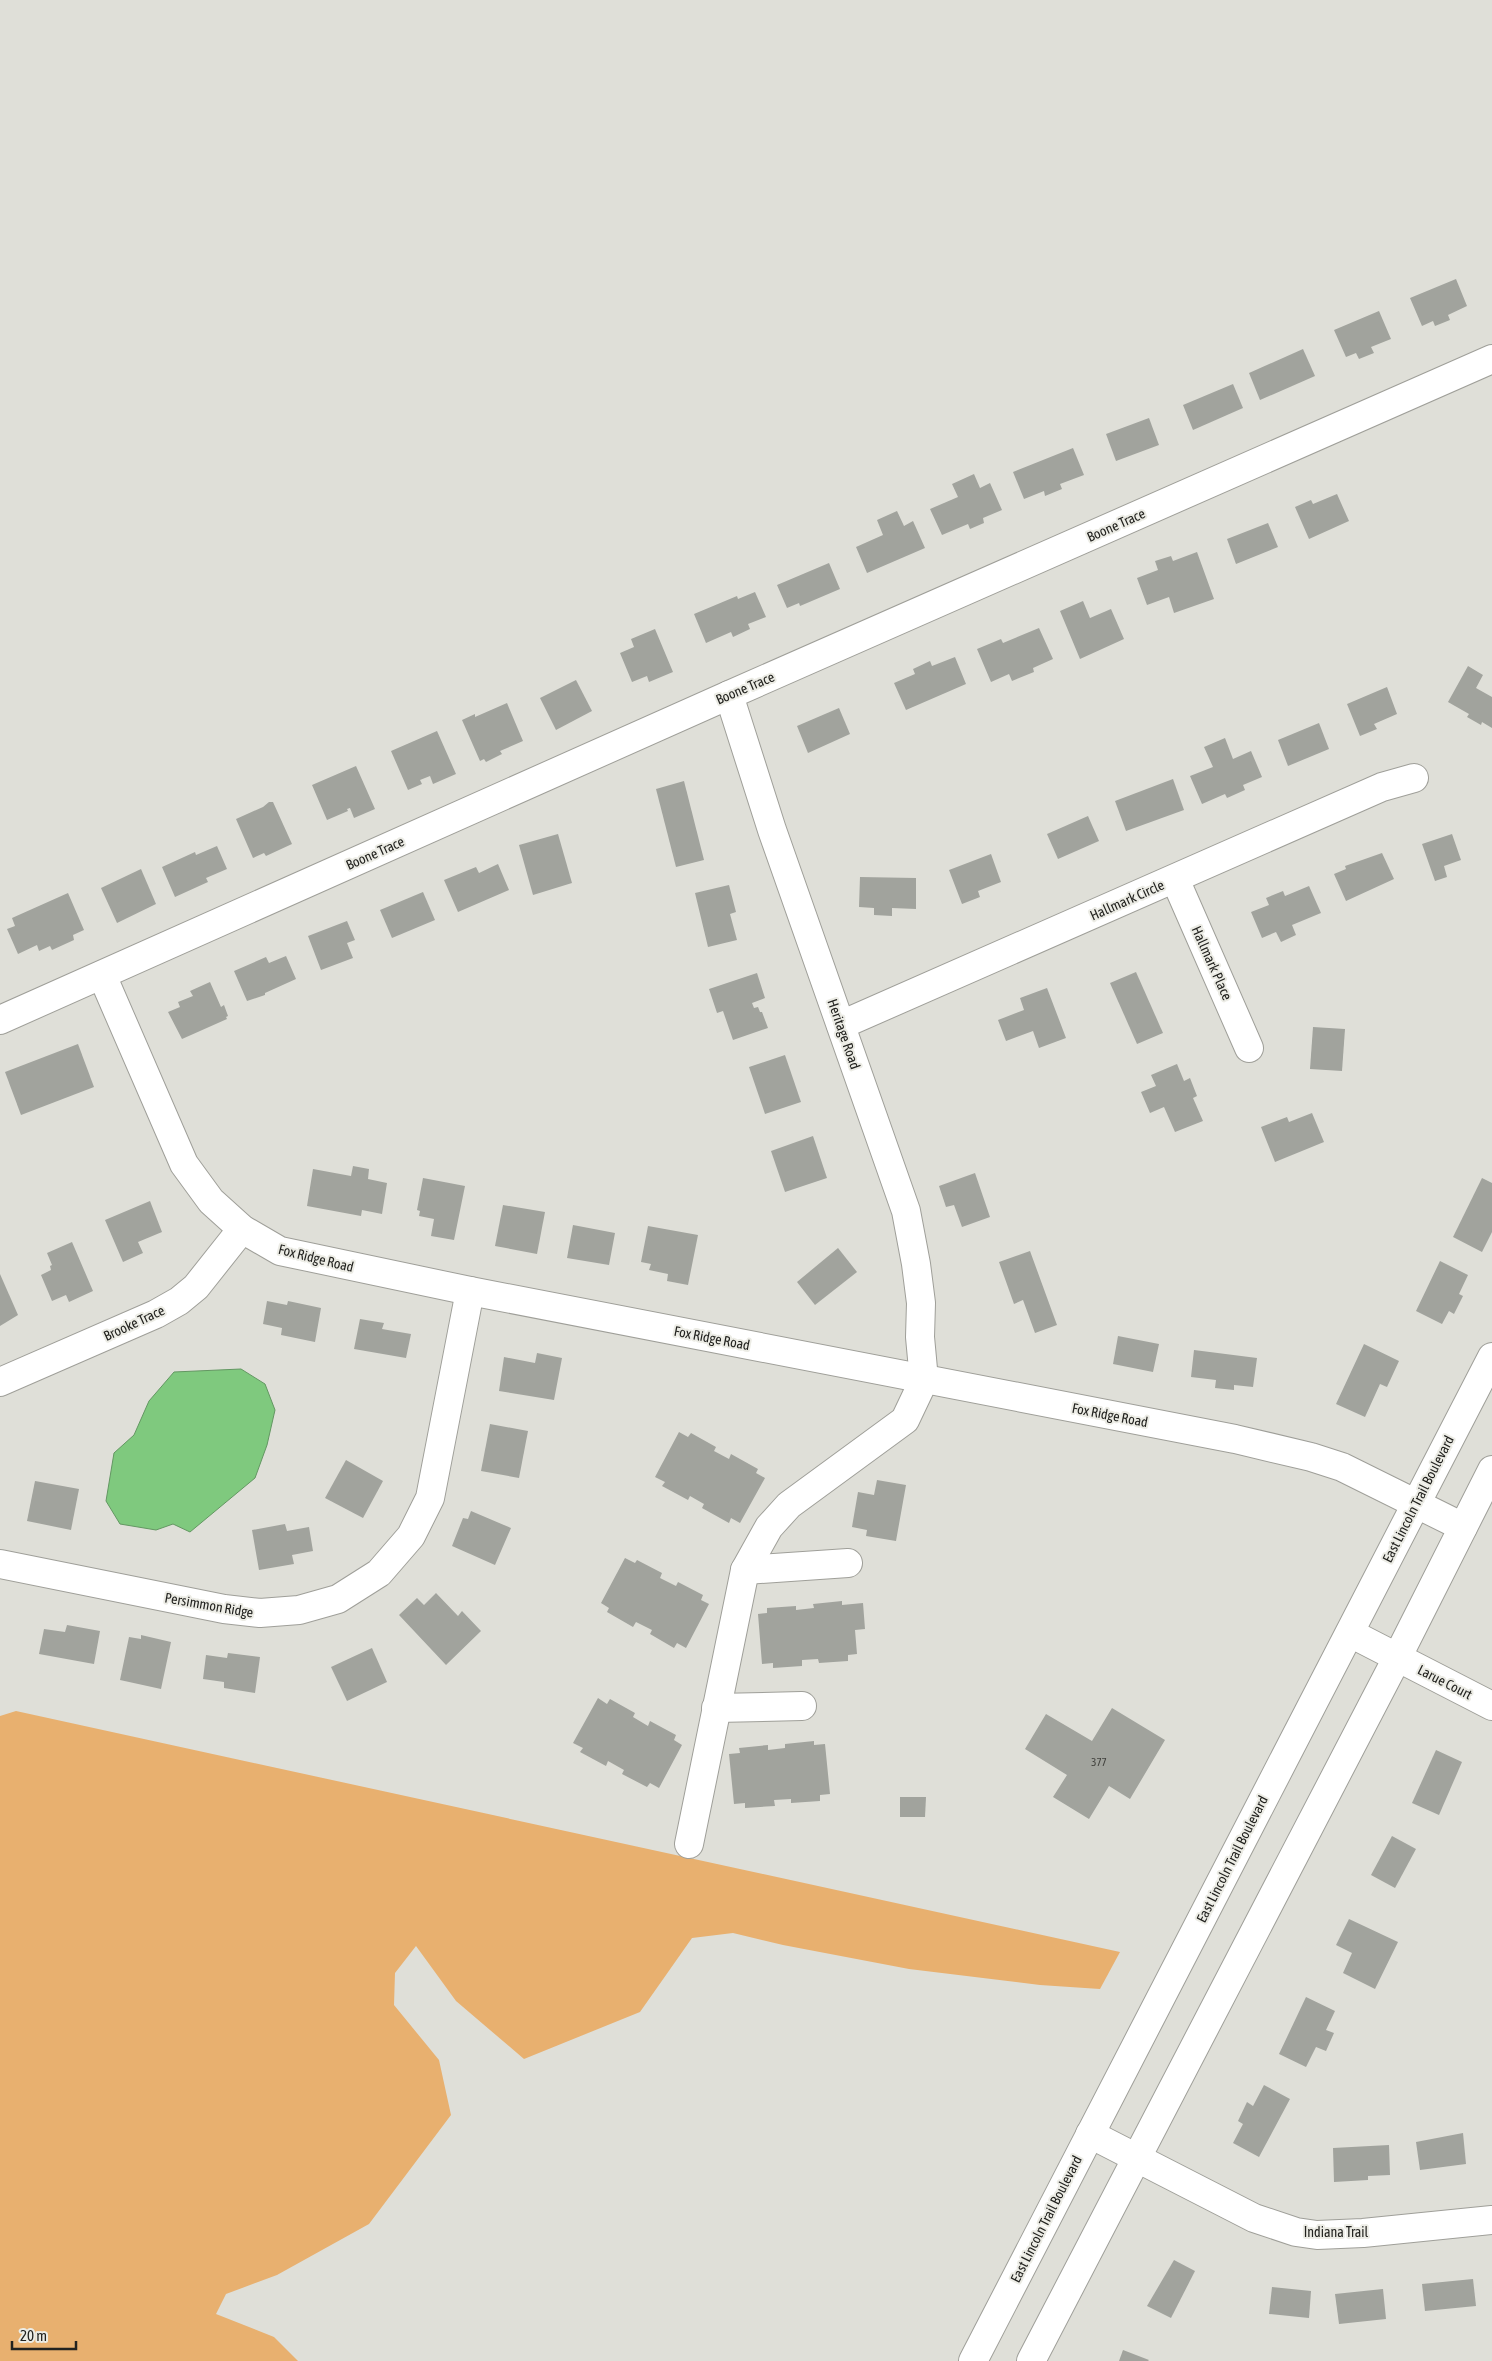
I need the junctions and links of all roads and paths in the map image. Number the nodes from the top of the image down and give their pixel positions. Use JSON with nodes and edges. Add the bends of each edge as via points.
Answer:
{"nodes":[{"id":1,"x":1492,"y":360,"type":"edge"},
{"id":2,"x":729,"y":695,"type":"junction"},
{"id":3,"x":1414,"y":778,"type":"dead end"},
{"id":4,"x":1175,"y":879,"type":"junction"},
{"id":5,"x":102,"y":975,"type":"junction"},
{"id":6,"x":0,"y":1020,"type":"edge"},
{"id":7,"x":840,"y":1025,"type":"junction"},
{"id":8,"x":1249,"y":1048,"type":"dead end"},
{"id":9,"x":242,"y":1229,"type":"junction"},
{"id":10,"x":470,"y":1291,"type":"junction"},
{"id":11,"x":1492,"y":1357,"type":"edge"},
{"id":12,"x":924,"y":1380,"type":"junction"},
{"id":13,"x":0,"y":1382,"type":"edge"},
{"id":14,"x":1492,"y":1470,"type":"edge"},
{"id":15,"x":1416,"y":1502,"type":"junction"},
{"id":16,"x":1463,"y":1527,"type":"junction"},
{"id":17,"x":848,"y":1563,"type":"dead end"},
{"id":18,"x":0,"y":1564,"type":"edge"},
{"id":19,"x":745,"y":1570,"type":"junction"},
{"id":20,"x":1350,"y":1633,"type":"junction"},
{"id":21,"x":1398,"y":1658,"type":"junction"},
{"id":22,"x":802,"y":1706,"type":"dead end"},
{"id":23,"x":1492,"y":1706,"type":"edge"},
{"id":24,"x":716,"y":1708,"type":"junction"},
{"id":25,"x":688,"y":1844,"type":"dead end"},
{"id":26,"x":1090,"y":2134,"type":"junction"},
{"id":27,"x":1136,"y":2157,"type":"junction"},
{"id":28,"x":1492,"y":2220,"type":"edge"},
{"id":29,"x":974,"y":2361,"type":"edge"},
{"id":30,"x":1031,"y":2361,"type":"edge"}],
"edges":[{"from":1,"to":2,"type":"street","name":"Boone Trace"},
{"from":2,"to":5,"type":"street","name":"Boone Trace"},
{"from":2,"to":7,"type":"street","name":"Heritage Road"},
{"from":3,"to":4,"type":"street","name":"Hallmark Circle","via":[[1382,787]]},
{"from":4,"to":7,"type":"street","name":"Hallmark Circle"},
{"from":4,"to":8,"type":"street","name":"Hallmark Place"},
{"from":5,"to":6,"type":"street","name":"Boone Trace"},
{"from":5,"to":9,"type":"street","name":"Fox Ridge Road","via":[[184,1164],[211,1201]]},
{"from":7,"to":12,"type":"street","name":"Heritage Road","via":[[906,1211],[921,1303]]},
{"from":9,"to":10,"type":"street","name":"Fox Ridge Road","via":[[280,1251]]},
{"from":9,"to":13,"type":"street","name":"Brooke Trace","via":[[196,1287],[179,1301]]},
{"from":10,"to":12,"type":"street","name":"Fox Ridge Road"},
{"from":10,"to":18,"type":"street","name":"Persimmon Ridge","via":[[430,1498],[411,1536],[380,1573],[338,1599],[299,1610],[260,1613],[224,1609]]},
{"from":11,"to":15,"type":"street","name":"East Lincoln Trail Boulevard"},
{"from":12,"to":15,"type":"street","name":"Fox Ridge Road","via":[[1311,1456]]},
{"from":12,"to":19,"type":"street","via":[[905,1420],[789,1505],[768,1527]]},
{"from":14,"to":16,"type":"street"},
{"from":15,"to":16,"type":"street","name":"Fox Ridge Road"},
{"from":15,"to":20,"type":"street","name":"East Lincoln Trail Boulevard"},
{"from":16,"to":21,"type":"street"},
{"from":17,"to":19,"type":"street"},
{"from":19,"to":24,"type":"street"},
{"from":20,"to":21,"type":"street","name":"Larue Court"},
{"from":20,"to":26,"type":"street","name":"East Lincoln Trail Boulevard"},
{"from":21,"to":23,"type":"street","name":"Larue Court"},
{"from":21,"to":27,"type":"street"},
{"from":22,"to":24,"type":"street"},
{"from":24,"to":25,"type":"street"},
{"from":26,"to":27,"type":"street","name":"Indiana Trail"},
{"from":26,"to":29,"type":"street","name":"East Lincoln Trail Boulevard"},
{"from":27,"to":28,"type":"street","name":"Indiana Trail","via":[[1254,2218],[1296,2232],[1363,2234]]},
{"from":27,"to":30,"type":"street"}]}
